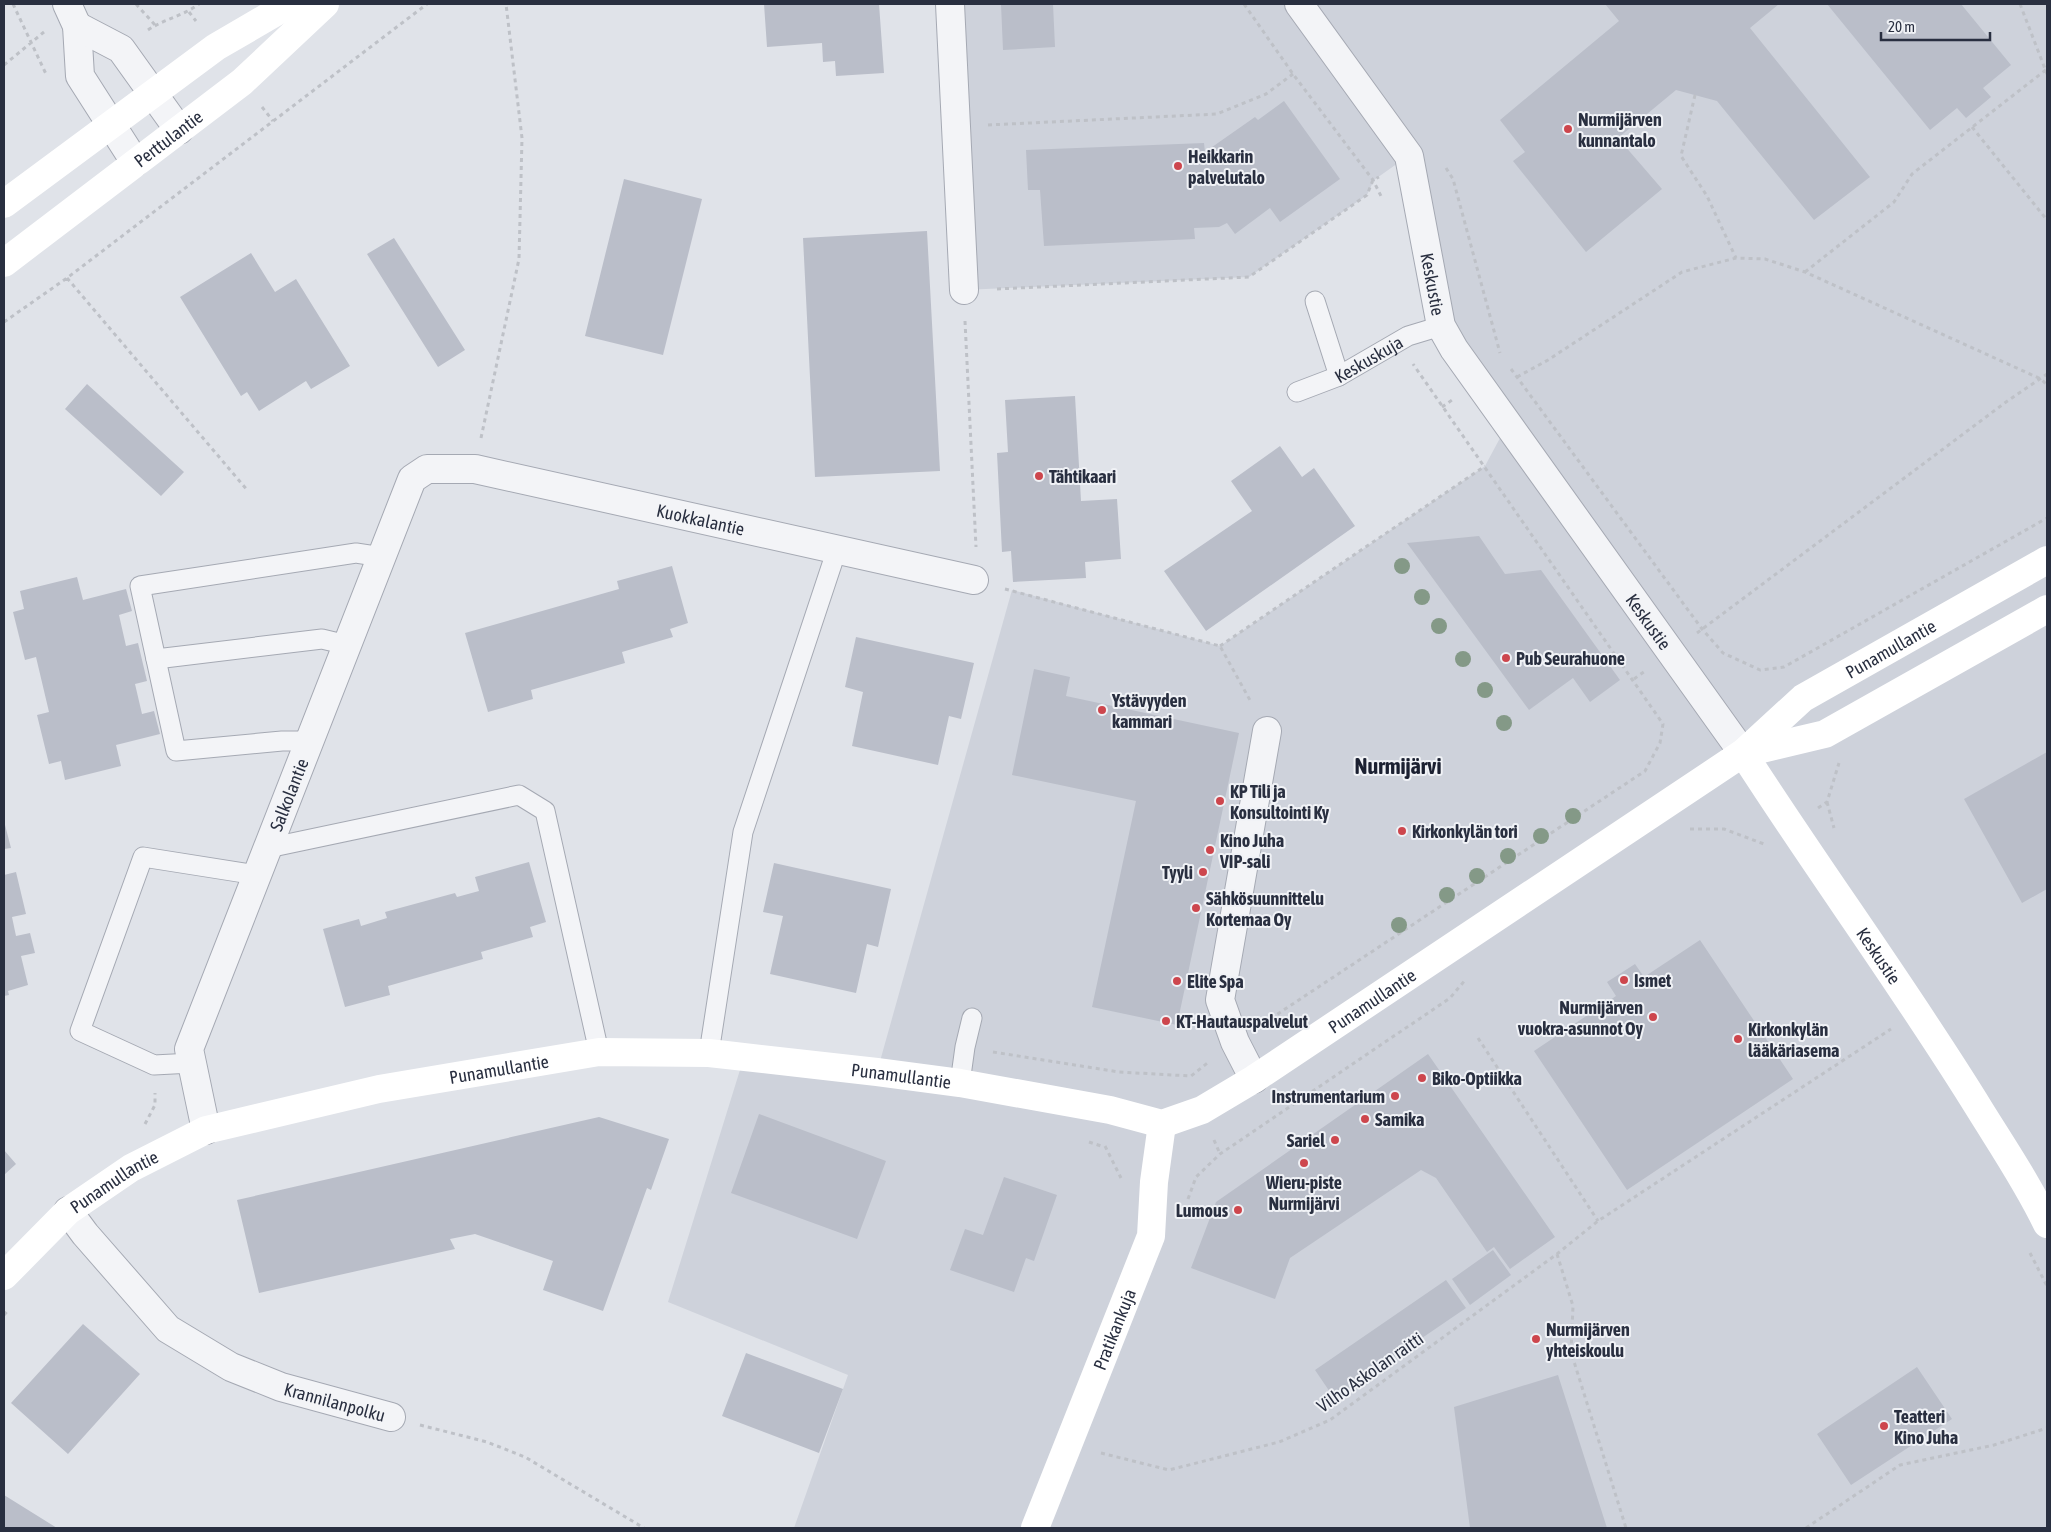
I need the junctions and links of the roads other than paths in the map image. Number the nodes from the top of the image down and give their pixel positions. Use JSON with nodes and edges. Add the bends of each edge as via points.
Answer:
{"nodes":[{"id":1,"x":290,"y":4,"type":"edge"},
{"id":2,"x":325,"y":4,"type":"edge"},
{"id":3,"x":950,"y":4,"type":"edge"},
{"id":4,"x":1299,"y":4,"type":"edge"},
{"id":5,"x":72,"y":14,"type":"edge"},
{"id":6,"x":153,"y":94,"type":"junction"},
{"id":7,"x":111,"y":124,"type":"junction"},
{"id":8,"x":179,"y":130,"type":"junction"},
{"id":9,"x":135,"y":162,"type":"junction"},
{"id":10,"x":4,"y":204,"type":"edge"},
{"id":11,"x":4,"y":263,"type":"edge"},
{"id":12,"x":964,"y":290,"type":"road end"},
{"id":13,"x":1315,"y":301,"type":"dead end"},
{"id":14,"x":1441,"y":326,"type":"junction"},
{"id":15,"x":1339,"y":376,"type":"junction"},
{"id":16,"x":1296,"y":392,"type":"dead end"},
{"id":17,"x":427,"y":469,"type":"joint"},
{"id":18,"x":837,"y":549,"type":"junction"},
{"id":19,"x":382,"y":557,"type":"junction"},
{"id":20,"x":2047,"y":560,"type":"edge"},
{"id":21,"x":974,"y":580,"type":"road end"},
{"id":22,"x":2047,"y":610,"type":"edge"},
{"id":23,"x":347,"y":645,"type":"junction"},
{"id":24,"x":156,"y":659,"type":"junction"},
{"id":25,"x":1267,"y":731,"type":"road end"},
{"id":26,"x":310,"y":741,"type":"junction"},
{"id":27,"x":1743,"y":753,"type":"junction"},
{"id":28,"x":268,"y":848,"type":"junction"},
{"id":29,"x":257,"y":875,"type":"junction"},
{"id":30,"x":972,"y":1018,"type":"dead end"},
{"id":31,"x":599,"y":1052,"type":"junction"},
{"id":32,"x":709,"y":1053,"type":"junction"},
{"id":33,"x":192,"y":1063,"type":"junction"},
{"id":34,"x":1254,"y":1079,"type":"junction"},
{"id":35,"x":960,"y":1083,"type":"junction"},
{"id":36,"x":1162,"y":1124,"type":"junction"},
{"id":37,"x":206,"y":1130,"type":"junction"},
{"id":38,"x":68,"y":1211,"type":"junction"},
{"id":39,"x":2047,"y":1224,"type":"edge"},
{"id":40,"x":5,"y":1272,"type":"edge"},
{"id":41,"x":391,"y":1417,"type":"road end"},
{"id":42,"x":1035,"y":1528,"type":"edge"}],
"edges":[{"from":1,"to":6,"type":"street","via":[[216,47]]},
{"from":2,"to":8,"type":"street","name":"Perttulantie","via":[[242,82]]},
{"from":3,"to":12,"type":"street"},
{"from":4,"to":14,"type":"street","name":"Keskustie","via":[[1409,156]]},
{"from":5,"to":6,"type":"street","via":[[121,49]]},
{"from":5,"to":7,"type":"street","via":[[80,76]]},
{"from":6,"to":7,"type":"street"},
{"from":6,"to":8,"type":"street"},
{"from":7,"to":9,"type":"street"},
{"from":7,"to":10,"type":"street"},
{"from":8,"to":9,"type":"street","name":"Perttulantie"},
{"from":9,"to":11,"type":"street","name":"Perttulantie"},
{"from":13,"to":15,"type":"lane"},
{"from":14,"to":15,"type":"lane","name":"Keskuskuja","via":[[1408,336]]},
{"from":14,"to":27,"type":"street","name":"Keskustie","via":[[1518,441]]},
{"from":15,"to":16,"type":"lane","name":"Keskuskuja"},
{"from":17,"to":18,"type":"street","name":"Kuokkalantie","via":[[475,469]]},
{"from":17,"to":19,"type":"street","name":"Salkolantie","via":[[412,479]]},
{"from":18,"to":21,"type":"street","name":"Kuokkalantie"},
{"from":18,"to":32,"type":"lane","via":[[743,832]]},
{"from":19,"to":23,"type":"street","name":"Salkolantie"},
{"from":19,"to":24,"type":"lane","via":[[356,553],[140,586]]},
{"from":20,"to":27,"type":"street","name":"Punamullantie","via":[[1803,698]]},
{"from":22,"to":27,"type":"street","name":"Punamullantie","via":[[1825,734]]},
{"from":23,"to":24,"type":"lane","via":[[322,639]]},
{"from":23,"to":26,"type":"street","name":"Salkolantie"},
{"from":24,"to":26,"type":"lane","via":[[176,751],[282,740]]},
{"from":25,"to":34,"type":"street","via":[[1220,1000],[1235,1042]]},
{"from":26,"to":28,"type":"street","name":"Salkolantie"},
{"from":27,"to":34,"type":"street","name":"Punamullantie"},
{"from":27,"to":39,"type":"street","name":"Keskustie","via":[[1943,1050],[2030,1190]]},
{"from":28,"to":29,"type":"street","name":"Salkolantie"},
{"from":28,"to":31,"type":"lane","via":[[519,795],[545,811]]},
{"from":29,"to":33,"type":"street","name":"Salkolantie","via":[[189,1049]]},
{"from":29,"to":33,"type":"lane","via":[[143,857],[80,1031],[154,1065]]},
{"from":30,"to":35,"type":"lane"},
{"from":31,"to":32,"type":"street","name":"Punamullantie"},
{"from":31,"to":37,"type":"street","name":"Punamullantie","via":[[379,1089]]},
{"from":32,"to":35,"type":"street","name":"Punamullantie"},
{"from":33,"to":37,"type":"street","name":"Salkolantie"},
{"from":34,"to":36,"type":"street","name":"Punamullantie","via":[[1202,1110]]},
{"from":35,"to":36,"type":"street","name":"Punamullantie","via":[[1110,1110]]},
{"from":36,"to":42,"type":"street","name":"Pratikankuja","via":[[1151,1236]]},
{"from":37,"to":38,"type":"street","name":"Punamullantie","via":[[131,1168]]},
{"from":38,"to":40,"type":"street","name":"Punamullantie"},
{"from":38,"to":41,"type":"street","name":"Krannilanpolku","via":[[168,1329],[231,1366],[280,1387]]}]}
